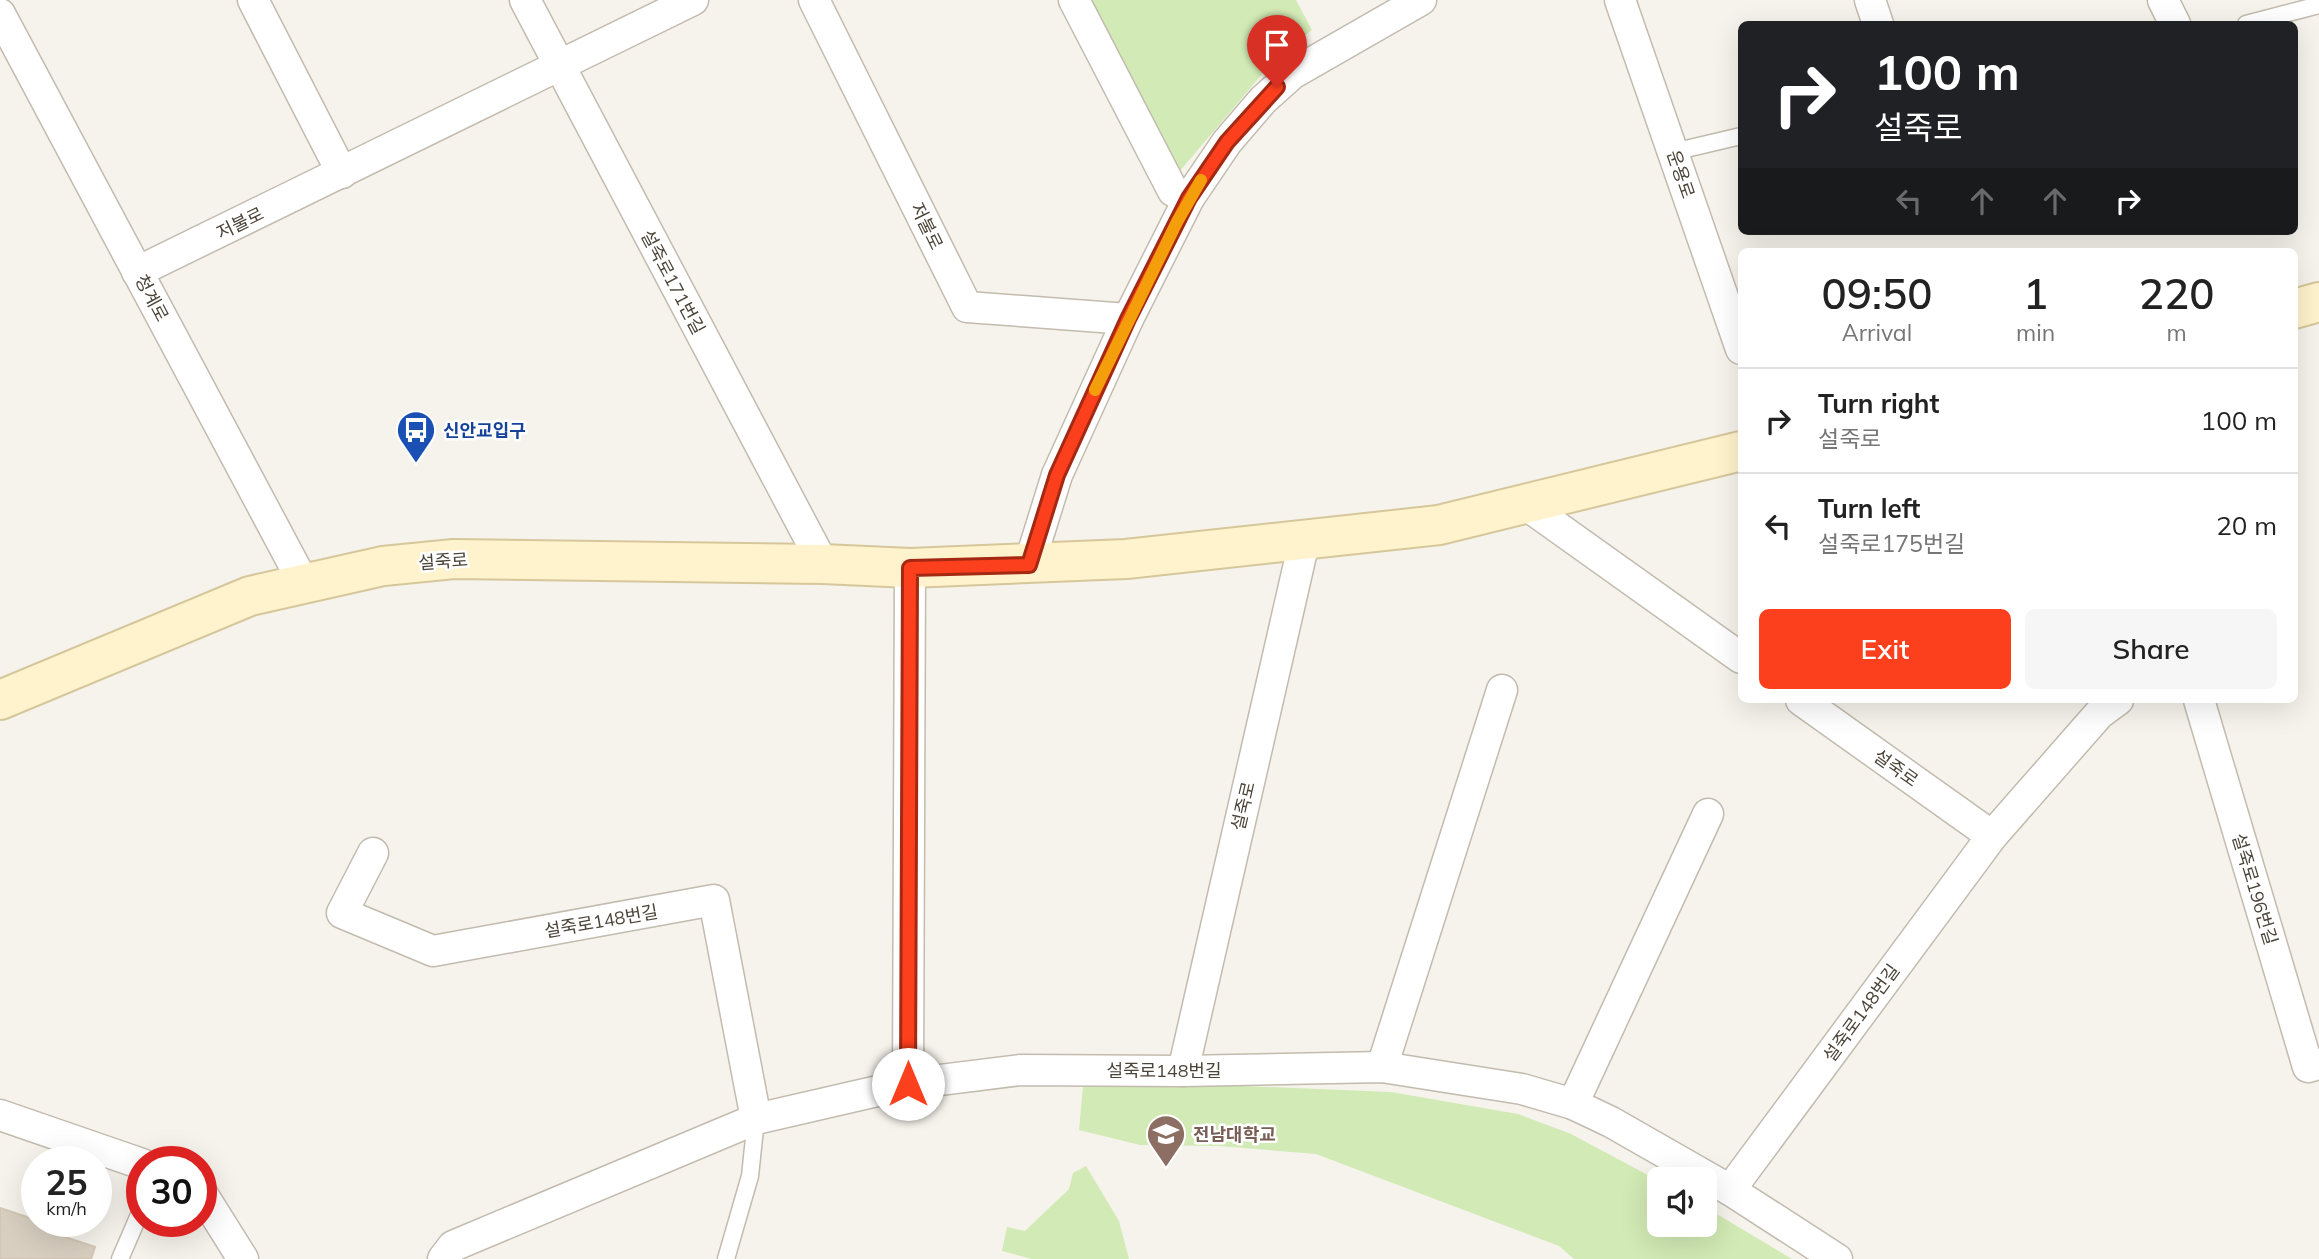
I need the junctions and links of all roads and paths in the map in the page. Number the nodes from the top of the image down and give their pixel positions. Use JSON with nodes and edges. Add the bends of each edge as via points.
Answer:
{"nodes":[{"id":1,"x":253,"y":0,"type":"edge"},
{"id":2,"x":525,"y":0,"type":"edge"},
{"id":3,"x":693,"y":0,"type":"edge"},
{"id":4,"x":814,"y":0,"type":"edge"},
{"id":5,"x":1074,"y":0,"type":"edge"},
{"id":6,"x":1420,"y":0,"type":"edge"},
{"id":7,"x":1620,"y":0,"type":"edge"},
{"id":8,"x":1870,"y":0,"type":"edge"},
{"id":9,"x":2163,"y":0,"type":"edge"},
{"id":10,"x":2319,"y":5,"type":"edge"},
{"id":11,"x":0,"y":14,"type":"edge"},
{"id":12,"x":1877,"y":21,"type":"edge"},
{"id":13,"x":2174,"y":21,"type":"edge"},
{"id":14,"x":2258,"y":21,"type":"edge"},
{"id":15,"x":559,"y":68,"type":"junction"},
{"id":16,"x":1738,"y":137,"type":"edge"},
{"id":17,"x":1673,"y":152,"type":"junction"},
{"id":18,"x":342,"y":173,"type":"junction"},
{"id":19,"x":1189,"y":198,"type":"junction"},
{"id":20,"x":137,"y":272,"type":"junction"},
{"id":21,"x":2319,"y":302,"type":"edge"},
{"id":22,"x":2298,"y":308,"type":"edge"},
{"id":23,"x":1128,"y":319,"type":"junction"},
{"id":24,"x":1738,"y":340,"type":"edge"},
{"id":25,"x":1738,"y":452,"type":"edge"},
{"id":26,"x":1525,"y":504,"type":"junction"},
{"id":27,"x":1304,"y":542,"type":"junction"},
{"id":28,"x":822,"y":564,"type":"junction"},
{"id":29,"x":1029,"y":565,"type":"junction"},
{"id":30,"x":910,"y":568,"type":"junction"},
{"id":31,"x":303,"y":582,"type":"junction"},
{"id":32,"x":1738,"y":656,"type":"edge"},
{"id":33,"x":1502,"y":691,"type":"dead end"},
{"id":34,"x":0,"y":699,"type":"edge"},
{"id":35,"x":1805,"y":703,"type":"edge"},
{"id":36,"x":2200,"y":703,"type":"edge"},
{"id":37,"x":2100,"y":705,"type":"edge"},
{"id":38,"x":1708,"y":814,"type":"dead end"},
{"id":39,"x":1992,"y":836,"type":"junction"},
{"id":40,"x":373,"y":853,"type":"dead end"},
{"id":41,"x":2319,"y":1064,"type":"edge"},
{"id":42,"x":1382,"y":1067,"type":"junction"},
{"id":43,"x":1183,"y":1071,"type":"junction"},
{"id":44,"x":908,"y":1084,"type":"junction"},
{"id":45,"x":1573,"y":1104,"type":"junction"},
{"id":46,"x":0,"y":1115,"type":"edge"},
{"id":47,"x":756,"y":1119,"type":"junction"},
{"id":48,"x":126,"y":1158,"type":"edge"},
{"id":49,"x":1730,"y":1191,"type":"junction"},
{"id":50,"x":217,"y":1218,"type":"edge"},
{"id":51,"x":129,"y":1237,"type":"edge"},
{"id":52,"x":120,"y":1259,"type":"edge"},
{"id":53,"x":243,"y":1259,"type":"edge"},
{"id":54,"x":443,"y":1259,"type":"edge"},
{"id":55,"x":726,"y":1259,"type":"edge"},
{"id":56,"x":1837,"y":1259,"type":"edge"}],
"edges":[{"from":1,"to":18,"type":"street"},
{"from":2,"to":15,"type":"street","name":"설죽로171번길"},
{"from":3,"to":15,"type":"street","name":"저불로"},
{"from":4,"to":23,"type":"street","name":"저불로","via":[[967,307]]},
{"from":5,"to":19,"type":"street","via":[[1173,191]]},
{"from":6,"to":19,"type":"street","via":[[1292,74],[1227,142]]},
{"from":7,"to":17,"type":"street","name":"운용로"},
{"from":8,"to":12,"type":"street"},
{"from":9,"to":13,"type":"street"},
{"from":10,"to":14,"type":"lane"},
{"from":11,"to":20,"type":"street","name":"청계로"},
{"from":15,"to":18,"type":"street","name":"저불로"},
{"from":15,"to":28,"type":"street","name":"설죽로171번길"},
{"from":16,"to":17,"type":"lane"},
{"from":17,"to":24,"type":"street","name":"운용로"},
{"from":18,"to":20,"type":"street","name":"저불로"},
{"from":19,"to":23,"type":"street"},
{"from":20,"to":31,"type":"street","name":"청계로"},
{"from":21,"to":22,"type":"main road"},
{"from":23,"to":29,"type":"street","via":[[1057,475]]},
{"from":25,"to":26,"type":"main road","name":"설죽로"},
{"from":26,"to":27,"type":"main road","name":"설죽로","via":[[1439,525]]},
{"from":26,"to":32,"type":"street"},
{"from":27,"to":29,"type":"main road","name":"설죽로"},
{"from":27,"to":43,"type":"street","name":"설죽로"},
{"from":28,"to":30,"type":"main road","name":"설죽로"},
{"from":28,"to":31,"type":"main road","name":"설죽로","via":[[454,559],[383,566]]},
{"from":29,"to":30,"type":"main road","name":"설죽로"},
{"from":30,"to":44,"type":"street"},
{"from":31,"to":34,"type":"main road","name":"설죽로","via":[[197,616]]},
{"from":33,"to":42,"type":"street"},
{"from":35,"to":39,"type":"street","name":"설죽로"},
{"from":36,"to":41,"type":"street","name":"설죽로196번길","via":[[2308,1067]]},
{"from":37,"to":39,"type":"street"},
{"from":38,"to":45,"type":"street"},
{"from":39,"to":49,"type":"street","name":"설죽로148번길"},
{"from":40,"to":47,"type":"street","name":"설죽로148번길","via":[[342,913],[433,951],[714,900]]},
{"from":42,"to":43,"type":"street","name":"설죽로148번길"},
{"from":42,"to":45,"type":"street","name":"설죽로148번길","via":[[1522,1089]]},
{"from":43,"to":44,"type":"street","name":"설죽로148번길","via":[[1020,1070]]},
{"from":44,"to":47,"type":"street","name":"설죽로148번길"},
{"from":45,"to":49,"type":"street","name":"설죽로148번길"},
{"from":46,"to":48,"type":"street"},
{"from":47,"to":54,"type":"street","name":"설죽로148번길","via":[[453,1247]]},
{"from":47,"to":55,"type":"lane","via":[[750,1176]]},
{"from":49,"to":56,"type":"street","name":"설죽로148번길"},
{"from":50,"to":53,"type":"street"},
{"from":51,"to":52,"type":"lane"}]}
